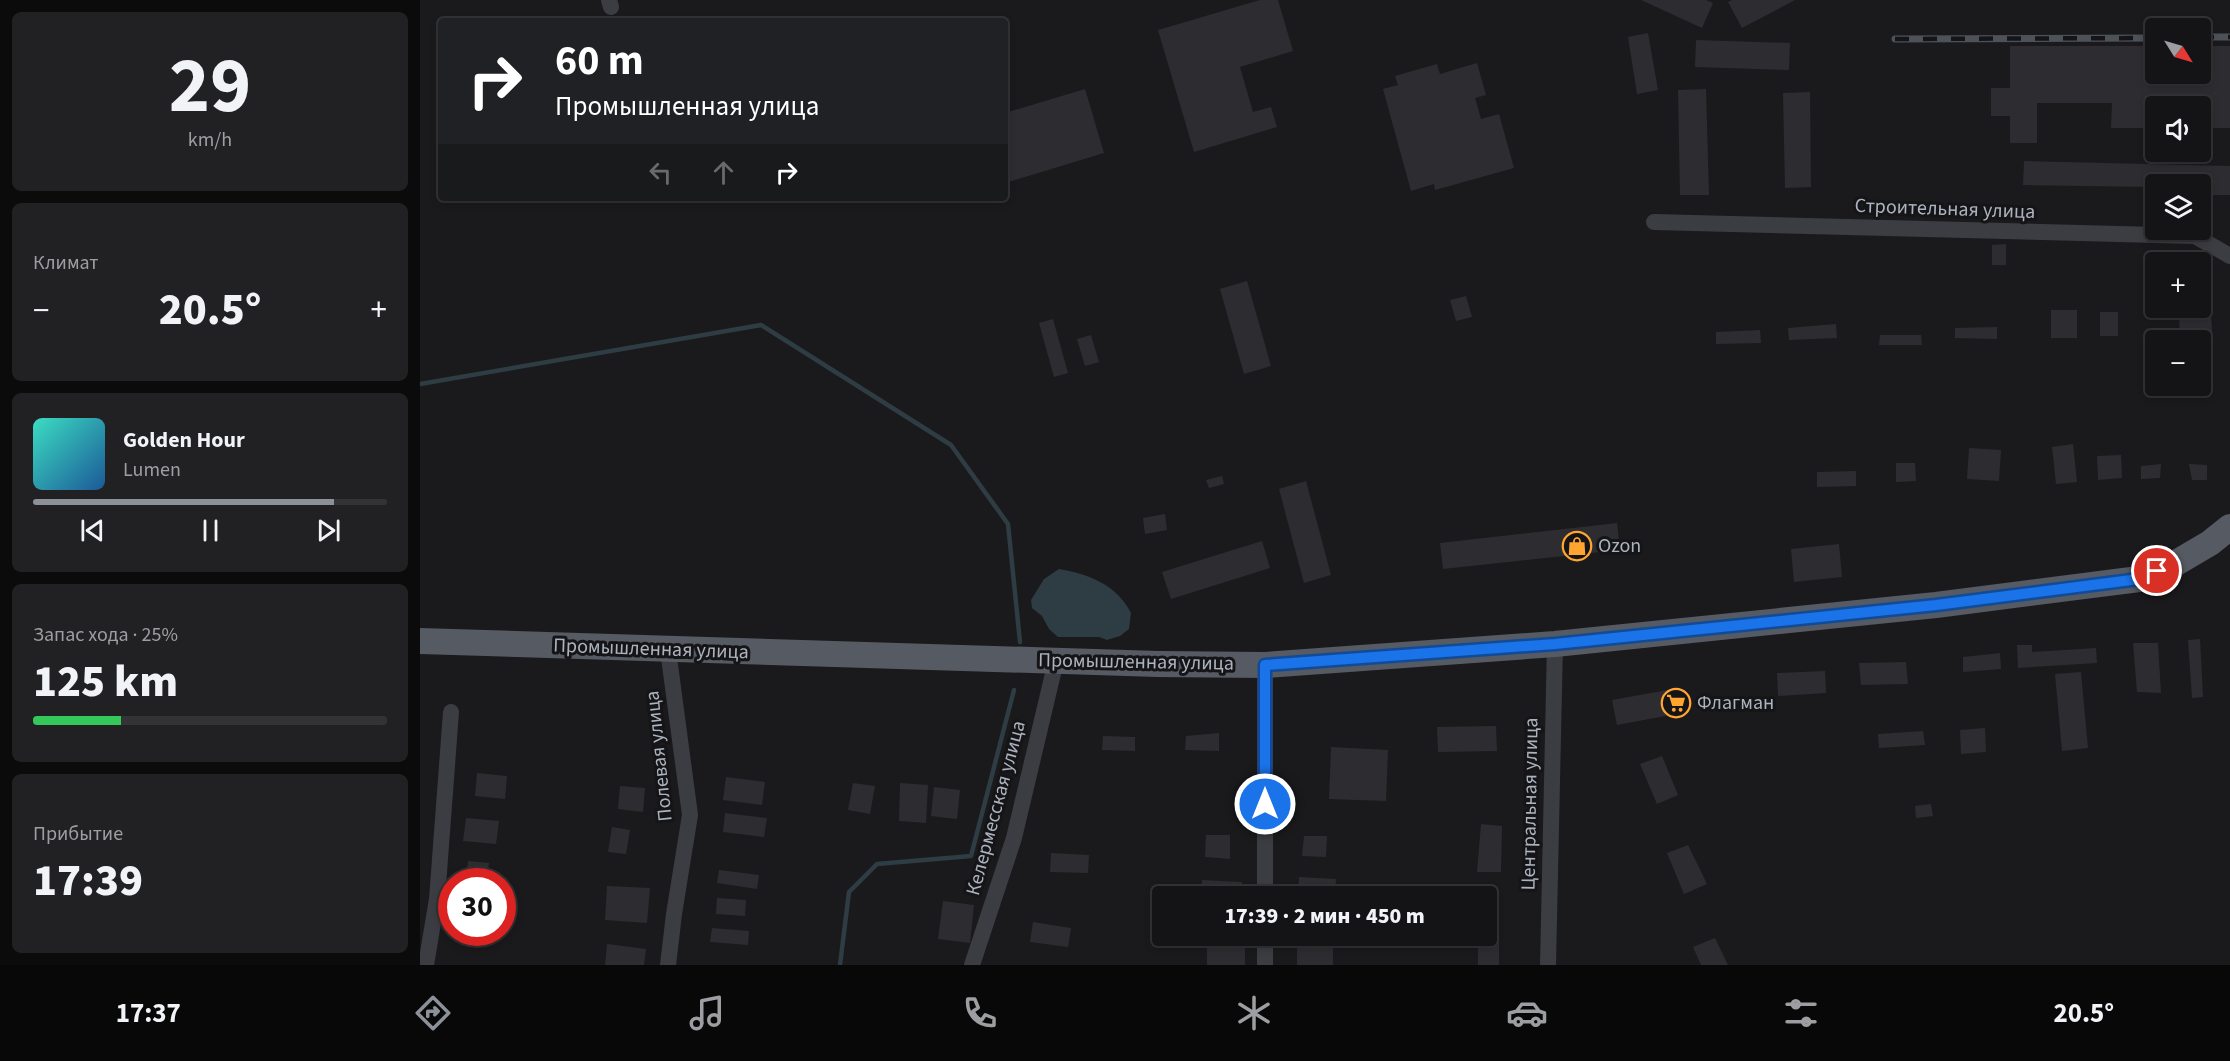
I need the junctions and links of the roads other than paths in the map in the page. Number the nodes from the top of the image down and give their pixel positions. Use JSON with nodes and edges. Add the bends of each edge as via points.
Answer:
{"nodes":[{"id":1,"x":1654,"y":222,"type":"dead end"},
{"id":2,"x":2230,"y":256,"type":"edge"},
{"id":3,"x":2230,"y":526,"type":"edge"},
{"id":4,"x":420,"y":641,"type":"edge"},
{"id":5,"x":1555,"y":644,"type":"junction"},
{"id":6,"x":668,"y":650,"type":"junction"},
{"id":7,"x":1056,"y":661,"type":"junction"},
{"id":8,"x":1265,"y":665,"type":"junction"},
{"id":9,"x":451,"y":712,"type":"dead end"},
{"id":10,"x":1265,"y":886,"type":"edge"},
{"id":11,"x":1265,"y":946,"type":"edge"},
{"id":12,"x":426,"y":965,"type":"edge"},
{"id":13,"x":668,"y":965,"type":"edge"},
{"id":14,"x":972,"y":965,"type":"edge"},
{"id":15,"x":1265,"y":965,"type":"edge"},
{"id":16,"x":1548,"y":965,"type":"edge"}],
"edges":[{"from":1,"to":2,"type":"street","name":"Строительная улица","via":[[2195,236]]},
{"from":3,"to":5,"type":"main road","name":"Промышленная улица","via":[[2176,564],[2139,579],[1936,605]]},
{"from":4,"to":6,"type":"main road","name":"Промышленная улица"},
{"from":5,"to":8,"type":"main road","name":"Промышленная улица"},
{"from":5,"to":16,"type":"street","name":"Центральная улица"},
{"from":6,"to":7,"type":"main road","name":"Промышленная улица"},
{"from":6,"to":13,"type":"street","name":"Полевая улица","via":[[690,815]]},
{"from":7,"to":8,"type":"main road","name":"Промышленная улица"},
{"from":7,"to":14,"type":"street","name":"Келермесская улица","via":[[1014,838]]},
{"from":8,"to":10,"type":"street"},
{"from":9,"to":12,"type":"street","via":[[437,899]]},
{"from":11,"to":15,"type":"street"}]}
